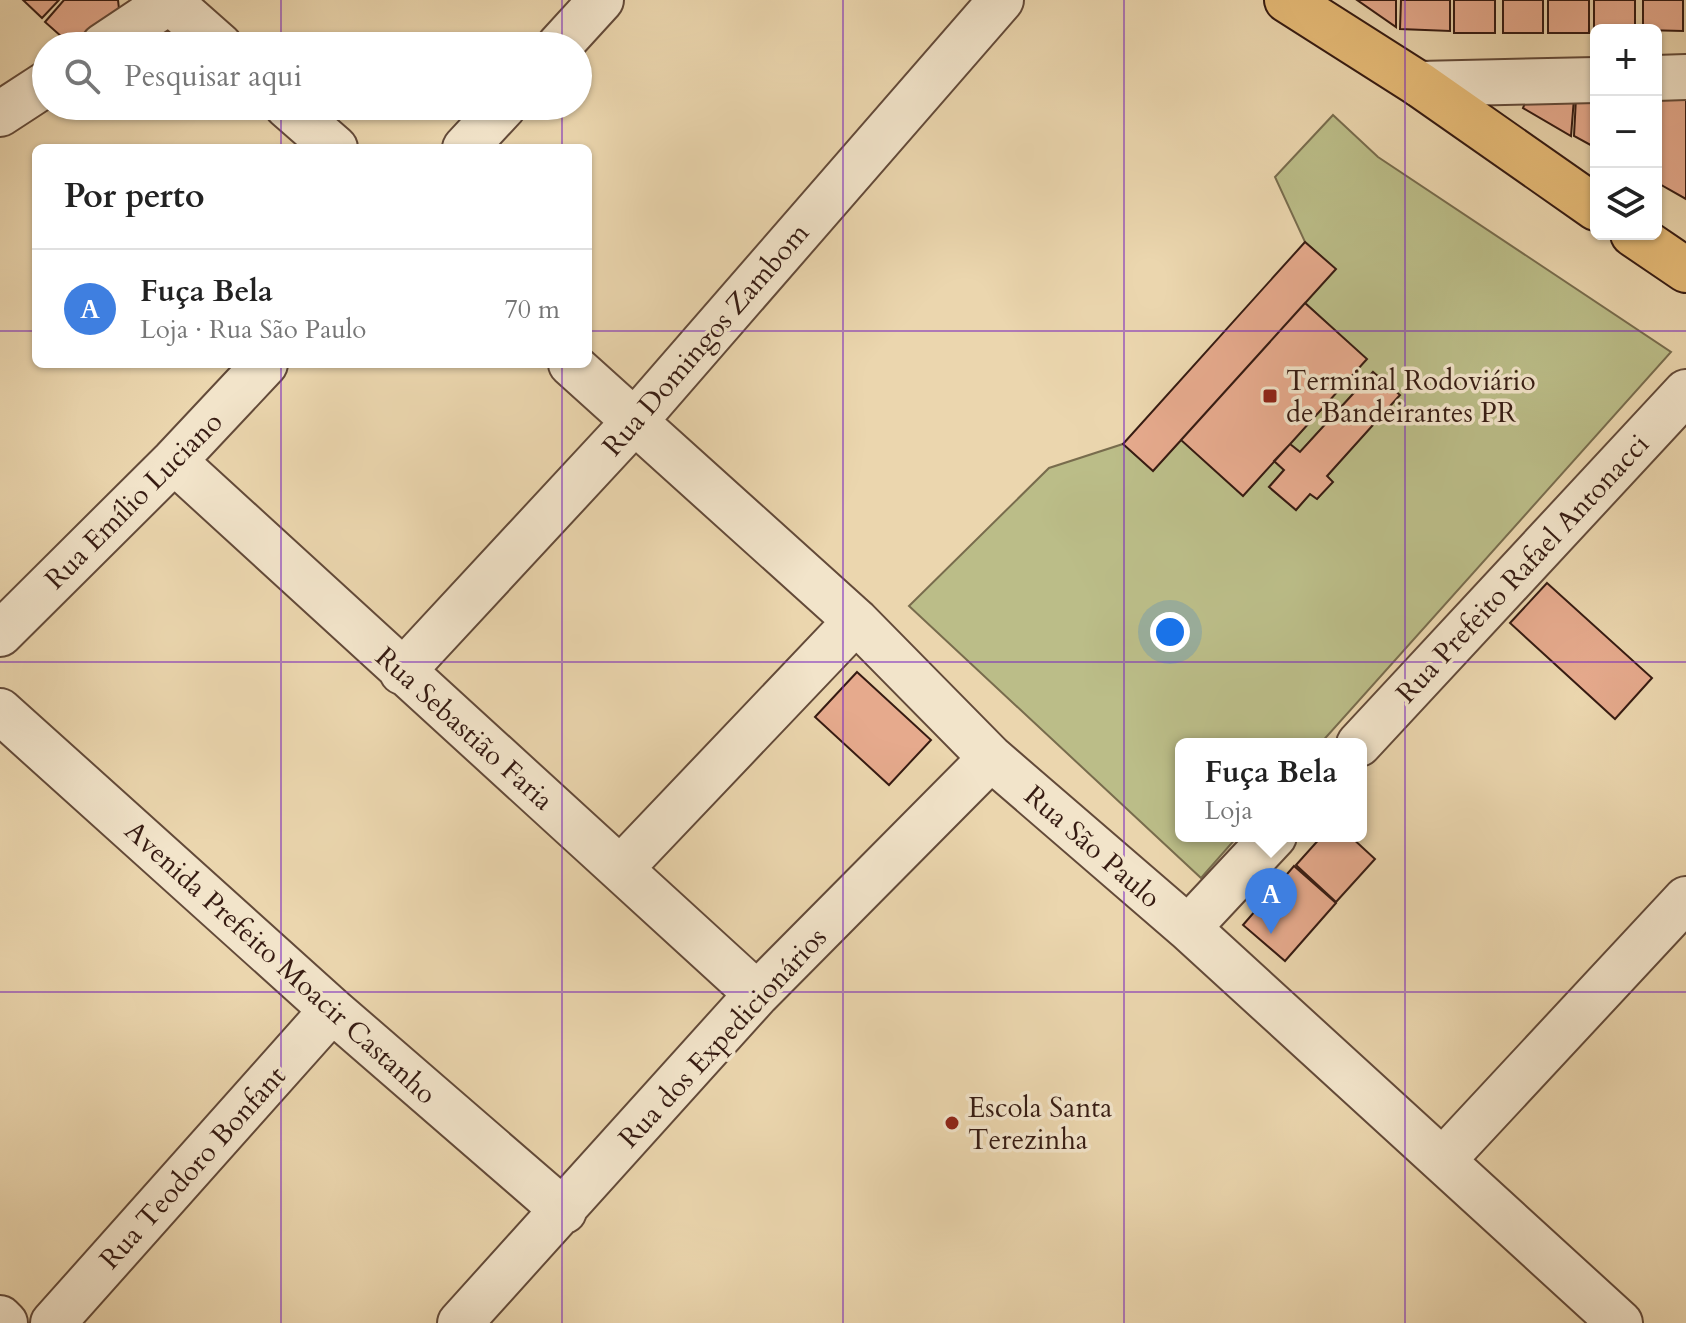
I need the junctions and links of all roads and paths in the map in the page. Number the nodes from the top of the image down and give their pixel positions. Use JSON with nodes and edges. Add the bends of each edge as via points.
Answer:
{"nodes":[{"id":1,"x":170,"y":0,"type":"edge"},
{"id":2,"x":601,"y":0,"type":"edge"},
{"id":3,"x":1001,"y":0,"type":"edge"},
{"id":4,"x":1287,"y":0,"type":"edge"},
{"id":5,"x":123,"y":32,"type":"edge"},
{"id":6,"x":205,"y":32,"type":"edge"},
{"id":7,"x":572,"y":32,"type":"edge"},
{"id":8,"x":1686,"y":77,"type":"edge"},
{"id":9,"x":1662,"y":78,"type":"edge"},
{"id":10,"x":1590,"y":80,"type":"edge"},
{"id":11,"x":1419,"y":84,"type":"junction"},
{"id":12,"x":32,"y":93,"type":"edge"},
{"id":13,"x":0,"y":114,"type":"edge"},
{"id":14,"x":303,"y":120,"type":"edge"},
{"id":15,"x":491,"y":120,"type":"edge"},
{"id":16,"x":330,"y":144,"type":"edge"},
{"id":17,"x":469,"y":144,"type":"edge"},
{"id":18,"x":1590,"y":204,"type":"edge"},
{"id":19,"x":1642,"y":240,"type":"edge"},
{"id":20,"x":1686,"y":270,"type":"edge"},
{"id":21,"x":261,"y":368,"type":"edge"},
{"id":22,"x":575,"y":368,"type":"edge"},
{"id":23,"x":1686,"y":392,"type":"edge"},
{"id":24,"x":634,"y":422,"type":"junction"},
{"id":25,"x":174,"y":461,"type":"junction"},
{"id":26,"x":856,"y":621,"type":"junction"},
{"id":27,"x":0,"y":634,"type":"edge"},
{"id":28,"x":402,"y":672,"type":"junction"},
{"id":29,"x":0,"y":711,"type":"edge"},
{"id":30,"x":1365,"y":738,"type":"edge"},
{"id":31,"x":991,"y":758,"type":"junction"},
{"id":32,"x":1268,"y":842,"type":"edge"},
{"id":33,"x":621,"y":868,"type":"junction"},
{"id":34,"x":1686,"y":899,"type":"edge"},
{"id":35,"x":1188,"y":928,"type":"junction"},
{"id":36,"x":757,"y":994,"type":"junction"},
{"id":37,"x":332,"y":1010,"type":"junction"},
{"id":38,"x":1443,"y":1160,"type":"junction"},
{"id":39,"x":564,"y":1211,"type":"junction"},
{"id":40,"x":0,"y":1318,"type":"edge"},
{"id":41,"x":5,"y":1323,"type":"edge"},
{"id":42,"x":53,"y":1323,"type":"edge"},
{"id":43,"x":460,"y":1323,"type":"edge"},
{"id":44,"x":1620,"y":1323,"type":"edge"}],
"edges":[{"from":1,"to":5,"type":"street"},
{"from":1,"to":6,"type":"street"},
{"from":2,"to":7,"type":"street"},
{"from":3,"to":24,"type":"street","name":"Rua Domingos Zambom"},
{"from":4,"to":11,"type":"main road"},
{"from":8,"to":9,"type":"street"},
{"from":10,"to":11,"type":"street"},
{"from":11,"to":18,"type":"main road"},
{"from":12,"to":13,"type":"street"},
{"from":14,"to":16,"type":"street"},
{"from":15,"to":17,"type":"street"},
{"from":19,"to":20,"type":"main road"},
{"from":21,"to":25,"type":"street","name":"Rua Emílio Luciano"},
{"from":22,"to":24,"type":"street","name":"Rua São Paulo"},
{"from":23,"to":30,"type":"street","name":"Rua Prefeito Rafael Antonacci"},
{"from":24,"to":26,"type":"street","name":"Rua São Paulo"},
{"from":24,"to":28,"type":"street","name":"Rua Domingos Zambom"},
{"from":25,"to":27,"type":"street","name":"Rua Emílio Luciano"},
{"from":25,"to":28,"type":"street","name":"Rua Sebastião Faria"},
{"from":26,"to":31,"type":"street","name":"Rua São Paulo"},
{"from":26,"to":33,"type":"street"},
{"from":28,"to":33,"type":"street","name":"Rua Sebastião Faria"},
{"from":29,"to":37,"type":"street","name":"Avenida Prefeito Moacir Castanho"},
{"from":31,"to":35,"type":"street","name":"Rua São Paulo"},
{"from":31,"to":36,"type":"street","name":"Rua dos Expedicionários"},
{"from":32,"to":35,"type":"street"},
{"from":33,"to":36,"type":"street","name":"Rua Sebastião Faria"},
{"from":34,"to":38,"type":"street"},
{"from":35,"to":38,"type":"street","name":"Rua São Paulo"},
{"from":36,"to":39,"type":"street","name":"Rua dos Expedicionários"},
{"from":37,"to":39,"type":"street","name":"Avenida Prefeito Moacir Castanho"},
{"from":37,"to":42,"type":"street","name":"Rua Teodoro Bonfant"},
{"from":38,"to":44,"type":"street","name":"Rua São Paulo"},
{"from":39,"to":43,"type":"street","name":"Rua dos Expedicionários"},
{"from":40,"to":41,"type":"street"}]}
